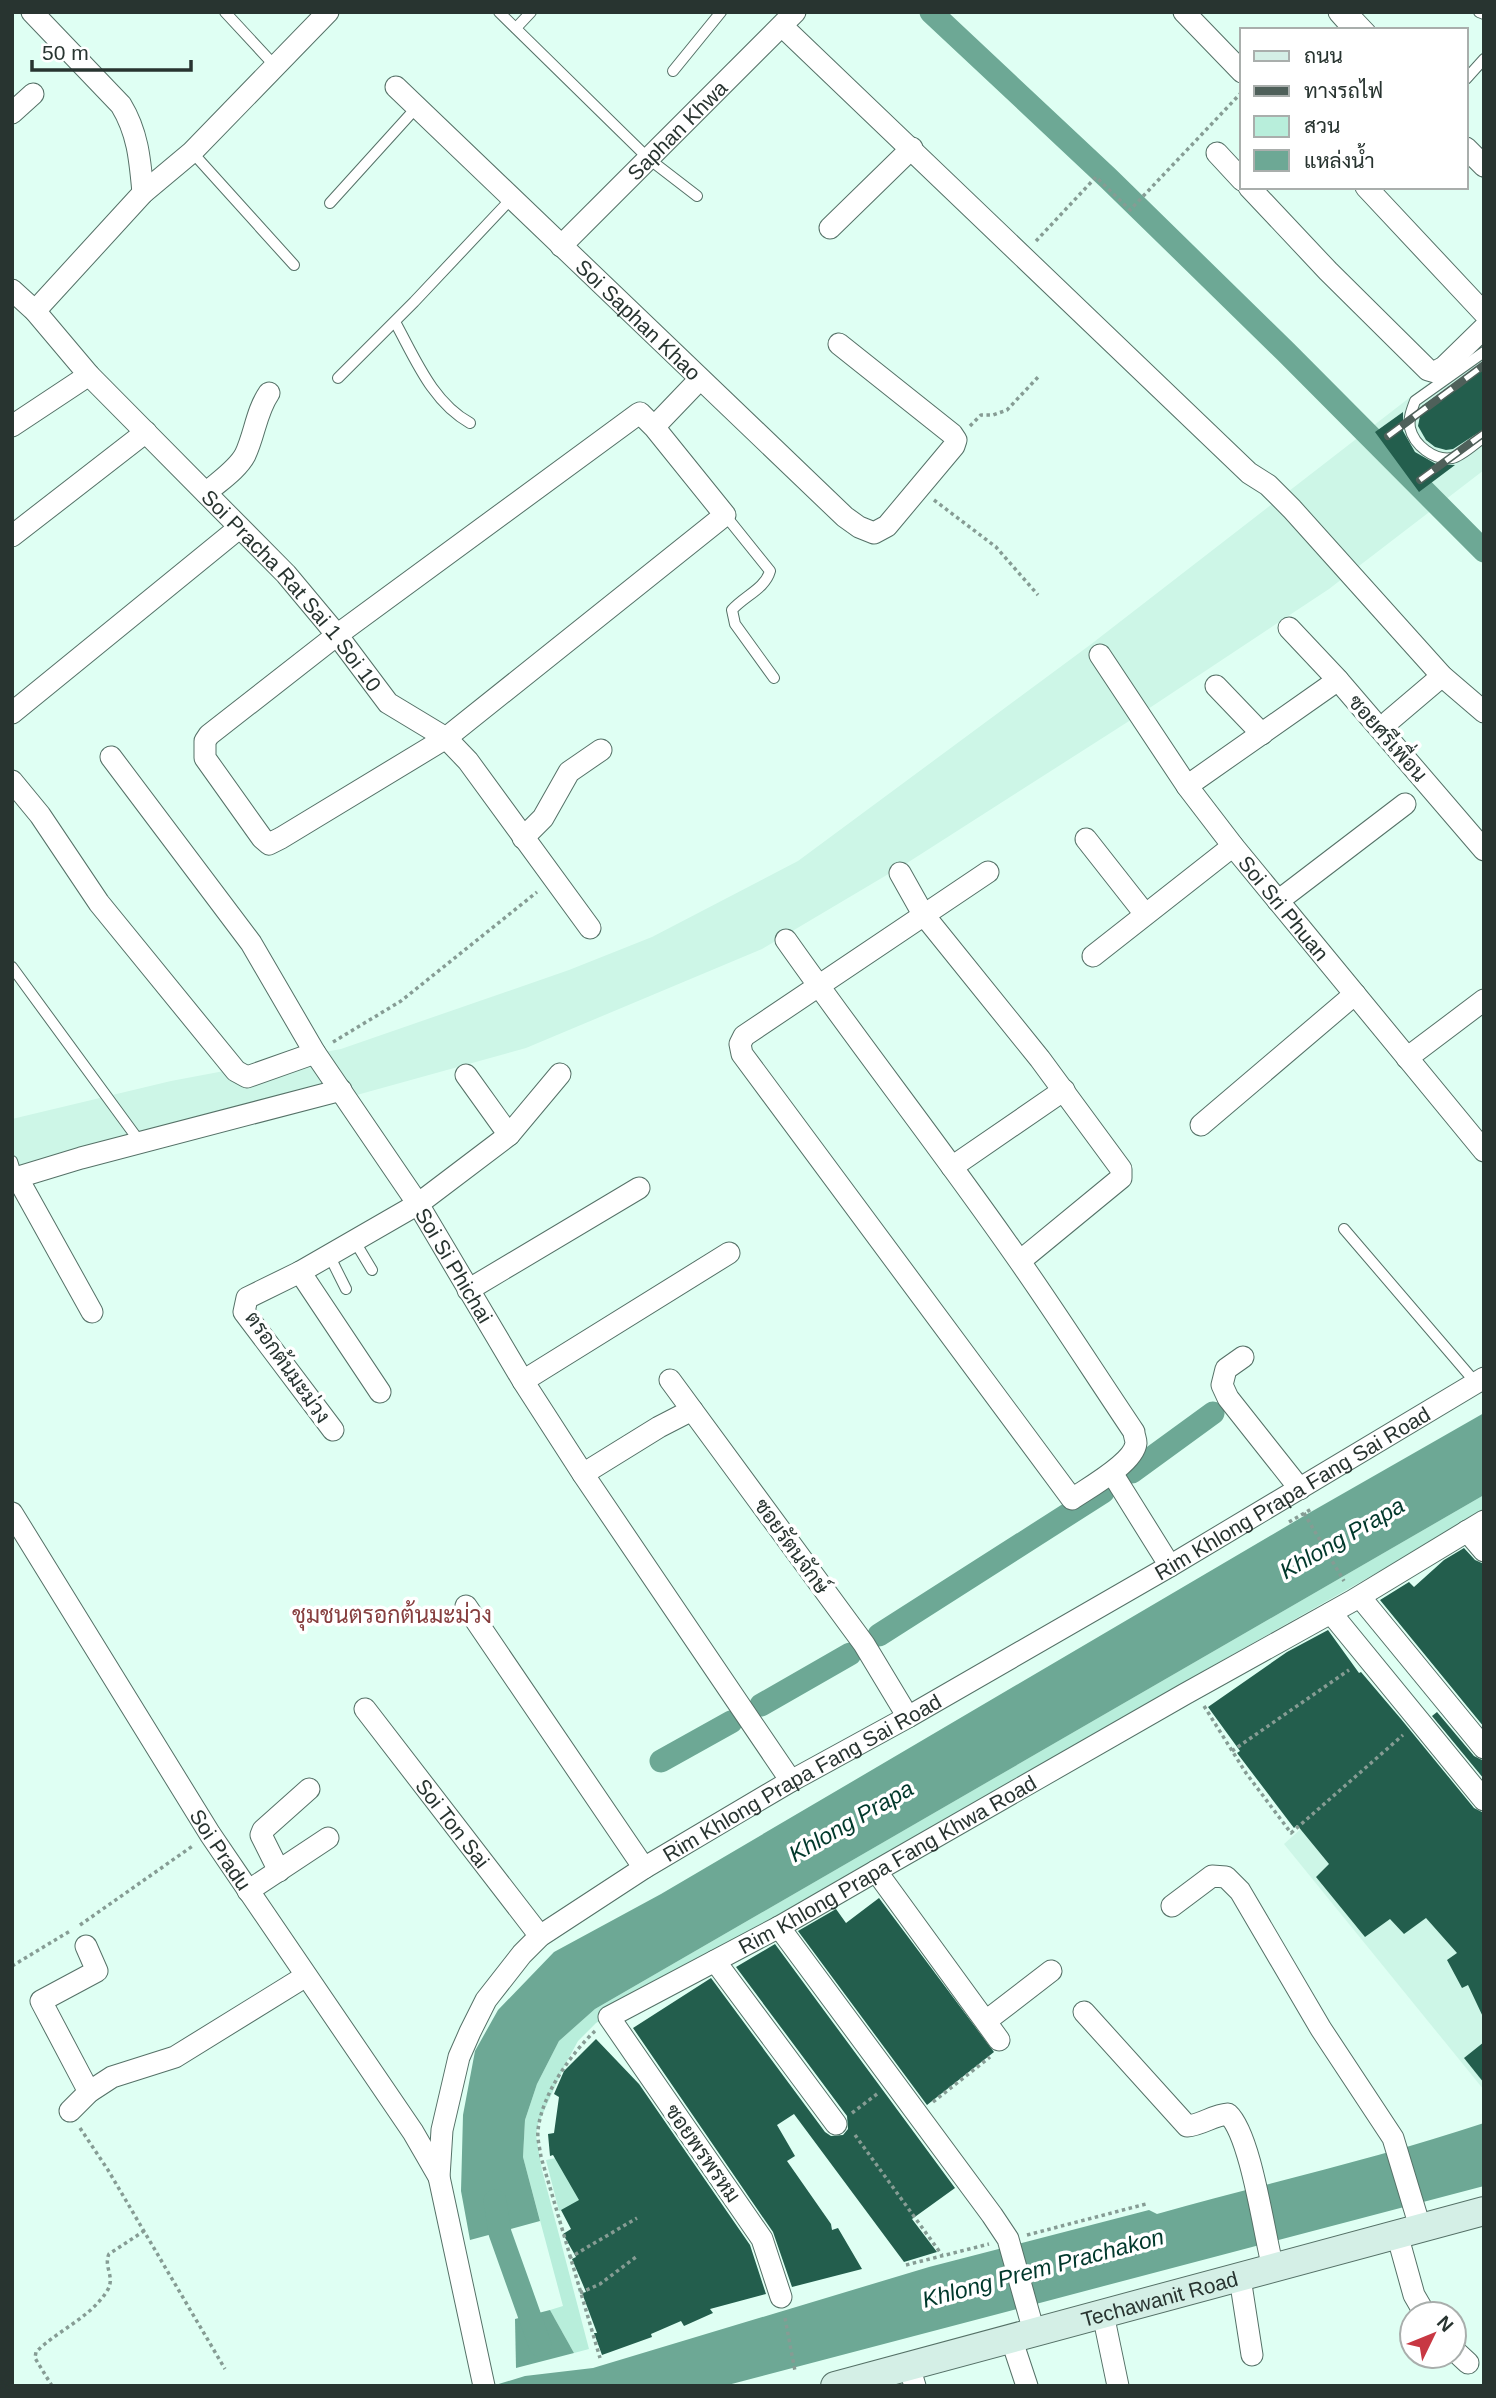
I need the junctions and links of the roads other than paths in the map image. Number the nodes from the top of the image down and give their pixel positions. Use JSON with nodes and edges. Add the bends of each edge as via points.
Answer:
{"nodes":[{"id":1,"x":32,"y":12,"type":"edge"},
{"id":2,"x":225,"y":12,"type":"edge"},
{"id":3,"x":328,"y":12,"type":"edge"},
{"id":4,"x":499,"y":12,"type":"edge"},
{"id":5,"x":531,"y":12,"type":"edge"},
{"id":6,"x":721,"y":12,"type":"edge"},
{"id":7,"x":1184,"y":12,"type":"edge"},
{"id":8,"x":1339,"y":12,"type":"edge"},
{"id":9,"x":1353,"y":12,"type":"edge"},
{"id":10,"x":787,"y":17,"type":"edge"},
{"id":11,"x":516,"y":28,"type":"junction"},
{"id":12,"x":1353,"y":28,"type":"edge"},
{"id":13,"x":1368,"y":28,"type":"edge"},
{"id":14,"x":1484,"y":59,"type":"edge"},
{"id":15,"x":275,"y":66,"type":"junction"},
{"id":16,"x":1240,"y":70,"type":"edge"},
{"id":17,"x":673,"y":71,"type":"dead end"},
{"id":18,"x":1468,"y":77,"type":"edge"},
{"id":19,"x":396,"y":87,"type":"dead end"},
{"id":20,"x":33,"y":94,"type":"dead end"},
{"id":21,"x":416,"y":108,"type":"junction"},
{"id":22,"x":12,"y":113,"type":"edge"},
{"id":23,"x":912,"y":148,"type":"junction"},
{"id":24,"x":1468,"y":150,"type":"edge"},
{"id":25,"x":191,"y":152,"type":"junction"},
{"id":26,"x":1217,"y":153,"type":"dead end"},
{"id":27,"x":649,"y":159,"type":"junction"},
{"id":28,"x":1484,"y":166,"type":"edge"},
{"id":29,"x":1240,"y":178,"type":"edge"},
{"id":30,"x":1251,"y":189,"type":"edge"},
{"id":31,"x":1368,"y":189,"type":"edge"},
{"id":32,"x":143,"y":192,"type":"junction"},
{"id":33,"x":698,"y":196,"type":"dead end"},
{"id":34,"x":511,"y":200,"type":"junction"},
{"id":35,"x":330,"y":203,"type":"dead end"},
{"id":36,"x":830,"y":228,"type":"dead end"},
{"id":37,"x":561,"y":246,"type":"junction"},
{"id":38,"x":294,"y":265,"type":"dead end"},
{"id":39,"x":14,"y":297,"type":"edge"},
{"id":40,"x":35,"y":311,"type":"junction"},
{"id":41,"x":1484,"y":313,"type":"edge"},
{"id":42,"x":395,"y":321,"type":"junction"},
{"id":43,"x":1484,"y":328,"type":"edge"},
{"id":44,"x":839,"y":344,"type":"dead end"},
{"id":45,"x":1484,"y":352,"type":"edge"},
{"id":46,"x":89,"y":374,"type":"junction"},
{"id":47,"x":338,"y":378,"type":"dead end"},
{"id":48,"x":700,"y":379,"type":"junction"},
{"id":49,"x":269,"y":393,"type":"dead end"},
{"id":50,"x":470,"y":423,"type":"dead end"},
{"id":51,"x":12,"y":426,"type":"edge"},
{"id":52,"x":654,"y":427,"type":"junction"},
{"id":53,"x":146,"y":432,"type":"junction"},
{"id":54,"x":1484,"y":437,"type":"edge"},
{"id":55,"x":205,"y":494,"type":"junction"},
{"id":56,"x":725,"y":515,"type":"junction"},
{"id":57,"x":239,"y":528,"type":"junction"},
{"id":58,"x":12,"y":536,"type":"edge"},
{"id":59,"x":1289,"y":628,"type":"dead end"},
{"id":60,"x":337,"y":635,"type":"junction"},
{"id":61,"x":1100,"y":656,"type":"dead end"},
{"id":62,"x":1442,"y":676,"type":"junction"},
{"id":63,"x":774,"y":678,"type":"dead end"},
{"id":64,"x":1338,"y":680,"type":"junction"},
{"id":65,"x":1216,"y":686,"type":"dead end"},
{"id":66,"x":1484,"y":712,"type":"edge"},
{"id":67,"x":12,"y":713,"type":"edge"},
{"id":68,"x":1389,"y":722,"type":"dead end"},
{"id":69,"x":1262,"y":734,"type":"junction"},
{"id":70,"x":446,"y":738,"type":"junction"},
{"id":71,"x":601,"y":750,"type":"dead end"},
{"id":72,"x":111,"y":757,"type":"dead end"},
{"id":73,"x":12,"y":781,"type":"edge"},
{"id":74,"x":1187,"y":786,"type":"junction"},
{"id":75,"x":1405,"y":804,"type":"dead end"},
{"id":76,"x":523,"y":838,"type":"junction"},
{"id":77,"x":1086,"y":839,"type":"dead end"},
{"id":78,"x":1233,"y":846,"type":"junction"},
{"id":79,"x":1484,"y":850,"type":"edge"},
{"id":80,"x":988,"y":872,"type":"dead end"},
{"id":81,"x":900,"y":873,"type":"dead end"},
{"id":82,"x":1278,"y":901,"type":"junction"},
{"id":83,"x":923,"y":914,"type":"junction"},
{"id":84,"x":1145,"y":914,"type":"junction"},
{"id":85,"x":590,"y":928,"type":"dead end"},
{"id":86,"x":786,"y":940,"type":"dead end"},
{"id":87,"x":1093,"y":956,"type":"dead end"},
{"id":88,"x":12,"y":967,"type":"edge"},
{"id":89,"x":817,"y":985,"type":"junction"},
{"id":90,"x":1355,"y":994,"type":"junction"},
{"id":91,"x":1484,"y":1000,"type":"edge"},
{"id":92,"x":315,"y":1053,"type":"junction"},
{"id":93,"x":1407,"y":1058,"type":"junction"},
{"id":94,"x":561,"y":1074,"type":"dead end"},
{"id":95,"x":466,"y":1075,"type":"dead end"},
{"id":96,"x":341,"y":1090,"type":"junction"},
{"id":97,"x":1064,"y":1090,"type":"junction"},
{"id":98,"x":1201,"y":1125,"type":"dead end"},
{"id":99,"x":509,"y":1135,"type":"junction"},
{"id":100,"x":140,"y":1142,"type":"junction"},
{"id":101,"x":1484,"y":1151,"type":"edge"},
{"id":102,"x":952,"y":1167,"type":"junction"},
{"id":103,"x":14,"y":1172,"type":"edge"},
{"id":104,"x":639,"y":1188,"type":"dead end"},
{"id":105,"x":418,"y":1204,"type":"junction"},
{"id":106,"x":1344,"y":1228,"type":"dead end"},
{"id":107,"x":354,"y":1240,"type":"junction"},
{"id":108,"x":729,"y":1253,"type":"dead end"},
{"id":109,"x":329,"y":1255,"type":"junction"},
{"id":110,"x":1020,"y":1261,"type":"junction"},
{"id":111,"x":372,"y":1270,"type":"dead end"},
{"id":112,"x":300,"y":1272,"type":"junction"},
{"id":113,"x":346,"y":1289,"type":"dead end"},
{"id":114,"x":468,"y":1290,"type":"junction"},
{"id":115,"x":92,"y":1312,"type":"dead end"},
{"id":116,"x":1243,"y":1357,"type":"dead end"},
{"id":117,"x":670,"y":1380,"type":"dead end"},
{"id":118,"x":1480,"y":1380,"type":"edge"},
{"id":119,"x":523,"y":1381,"type":"junction"},
{"id":120,"x":380,"y":1392,"type":"dead end"},
{"id":121,"x":692,"y":1410,"type":"junction"},
{"id":122,"x":333,"y":1430,"type":"dead end"},
{"id":123,"x":1112,"y":1473,"type":"junction"},
{"id":124,"x":583,"y":1474,"type":"junction"},
{"id":125,"x":1300,"y":1489,"type":"junction"},
{"id":126,"x":12,"y":1513,"type":"edge"},
{"id":127,"x":1476,"y":1526,"type":"edge"},
{"id":128,"x":1484,"y":1550,"type":"edge"},
{"id":129,"x":1170,"y":1566,"type":"junction"},
{"id":130,"x":1360,"y":1597,"type":"junction"},
{"id":131,"x":466,"y":1606,"type":"dead end"},
{"id":132,"x":1331,"y":1613,"type":"junction"},
{"id":133,"x":365,"y":1709,"type":"dead end"},
{"id":134,"x":908,"y":1717,"type":"junction"},
{"id":135,"x":1484,"y":1748,"type":"edge"},
{"id":136,"x":791,"y":1781,"type":"junction"},
{"id":137,"x":309,"y":1789,"type":"dead end"},
{"id":138,"x":1484,"y":1800,"type":"edge"},
{"id":139,"x":328,"y":1838,"type":"dead end"},
{"id":140,"x":644,"y":1868,"type":"junction"},
{"id":141,"x":279,"y":1871,"type":"junction"},
{"id":142,"x":876,"y":1871,"type":"junction"},
{"id":143,"x":248,"y":1891,"type":"junction"},
{"id":144,"x":1172,"y":1906,"type":"dead end"},
{"id":145,"x":779,"y":1927,"type":"junction"},
{"id":146,"x":540,"y":1936,"type":"junction"},
{"id":147,"x":86,"y":1946,"type":"dead end"},
{"id":148,"x":715,"y":1961,"type":"junction"},
{"id":149,"x":1051,"y":1971,"type":"dead end"},
{"id":150,"x":306,"y":1976,"type":"junction"},
{"id":151,"x":1084,"y":2012,"type":"dead end"},
{"id":152,"x":609,"y":2017,"type":"joint"},
{"id":153,"x":986,"y":2021,"type":"junction"},
{"id":154,"x":995,"y":2048,"type":"road end"},
{"id":155,"x":89,"y":2092,"type":"junction"},
{"id":156,"x":70,"y":2111,"type":"road end"},
{"id":157,"x":840,"y":2121,"type":"road end"},
{"id":158,"x":439,"y":2178,"type":"junction"},
{"id":159,"x":1484,"y":2211,"type":"edge"},
{"id":160,"x":1410,"y":2223,"type":"junction"},
{"id":161,"x":1270,"y":2257,"type":"junction"},
{"id":162,"x":1240,"y":2278,"type":"junction"},
{"id":163,"x":1417,"y":2300,"type":"edge"},
{"id":164,"x":783,"y":2307,"type":"road end"},
{"id":165,"x":1103,"y":2314,"type":"junction"},
{"id":166,"x":1024,"y":2326,"type":"junction"},
{"id":167,"x":1252,"y":2355,"type":"dead end"},
{"id":168,"x":912,"y":2376,"type":"edge"},
{"id":169,"x":484,"y":2386,"type":"edge"},
{"id":170,"x":835,"y":2386,"type":"edge"},
{"id":171,"x":1027,"y":2386,"type":"edge"},
{"id":172,"x":1118,"y":2386,"type":"edge"}],
"edges":[{"from":1,"to":32,"type":"street","via":[[131,121]]},
{"from":2,"to":15,"type":"lane"},
{"from":3,"to":15,"type":"street"},
{"from":4,"to":11,"type":"lane"},
{"from":5,"to":11,"type":"lane"},
{"from":6,"to":17,"type":"lane"},
{"from":7,"to":16,"type":"street"},
{"from":8,"to":12,"type":"street"},
{"from":9,"to":13,"type":"lane"},
{"from":10,"to":23,"type":"street"},
{"from":10,"to":27,"type":"street","name":"Saphan Khwa"},
{"from":11,"to":27,"type":"lane"},
{"from":14,"to":18,"type":"lane"},
{"from":15,"to":25,"type":"street"},
{"from":19,"to":21,"type":"street","name":"Soi Saphan Khao"},
{"from":20,"to":22,"type":"street"},
{"from":21,"to":34,"type":"street","name":"Soi Saphan Khao"},
{"from":21,"to":35,"type":"lane"},
{"from":23,"to":36,"type":"street"},
{"from":23,"to":62,"type":"street","via":[[1249,473],[1268,485]]},
{"from":24,"to":28,"type":"street"},
{"from":25,"to":32,"type":"street"},
{"from":25,"to":38,"type":"lane"},
{"from":26,"to":29,"type":"street"},
{"from":27,"to":33,"type":"lane"},
{"from":27,"to":37,"type":"street","name":"Saphan Khwa"},
{"from":30,"to":43,"type":"street","via":[[1427,370],[1444,367]]},
{"from":31,"to":41,"type":"street"},
{"from":32,"to":40,"type":"street"},
{"from":34,"to":37,"type":"street","name":"Soi Saphan Khao"},
{"from":34,"to":42,"type":"lane"},
{"from":37,"to":48,"type":"street","name":"Soi Saphan Khao"},
{"from":39,"to":40,"type":"street","name":"Soi Pracha Rat Sai 1 Soi 10"},
{"from":40,"to":46,"type":"street","name":"Soi Pracha Rat Sai 1 Soi 10"},
{"from":42,"to":47,"type":"lane"},
{"from":42,"to":50,"type":"lane","via":[[432,390]]},
{"from":44,"to":48,"type":"street","name":"Soi Saphan Khao","via":[[953,440],[887,526],[874,533],[845,517]]},
{"from":45,"to":54,"type":"lane","via":[[1415,401],[1410,429],[1424,450],[1439,459],[1454,458]]},
{"from":46,"to":51,"type":"street"},
{"from":46,"to":53,"type":"street","name":"Soi Pracha Rat Sai 1 Soi 10"},
{"from":48,"to":52,"type":"street"},
{"from":49,"to":55,"type":"street","via":[[245,455]]},
{"from":52,"to":56,"type":"street"},
{"from":52,"to":60,"type":"street","via":[[638,414]]},
{"from":53,"to":55,"type":"street","name":"Soi Pracha Rat Sai 1 Soi 10"},
{"from":53,"to":58,"type":"street"},
{"from":55,"to":57,"type":"street","name":"Soi Pracha Rat Sai 1 Soi 10"},
{"from":56,"to":63,"type":"lane","via":[[770,571],[768,581],[732,610],[735,624]]},
{"from":56,"to":70,"type":"street"},
{"from":57,"to":60,"type":"street","name":"Soi Pracha Rat Sai 1 Soi 10","via":[[286,574]]},
{"from":57,"to":67,"type":"street"},
{"from":59,"to":64,"type":"street","name":"ซอยศรีเพื่อน"},
{"from":60,"to":70,"type":"street","name":"Soi Pracha Rat Sai 1 Soi 10","via":[[388,703]]},
{"from":60,"to":70,"type":"street","via":[[205,741],[205,758],[211,769],[262,838],[269,844],[281,838]]},
{"from":61,"to":74,"type":"street","name":"Soi Sri Phuan"},
{"from":62,"to":66,"type":"street"},
{"from":62,"to":68,"type":"street"},
{"from":64,"to":69,"type":"street"},
{"from":64,"to":79,"type":"street","name":"ซอยศรีเพื่อน"},
{"from":65,"to":69,"type":"street"},
{"from":69,"to":74,"type":"street"},
{"from":70,"to":76,"type":"street","name":"Soi Pracha Rat Sai 1 Soi 10"},
{"from":71,"to":76,"type":"street","via":[[569,772],[544,818]]},
{"from":72,"to":92,"type":"street","name":"Soi Si Phichai","via":[[251,943]]},
{"from":73,"to":92,"type":"street","via":[[99,903],[236,1071],[247,1077]]},
{"from":74,"to":78,"type":"street","name":"Soi Sri Phuan"},
{"from":75,"to":82,"type":"street"},
{"from":76,"to":85,"type":"street","name":"Soi Pracha Rat Sai 1 Soi 10"},
{"from":77,"to":84,"type":"street"},
{"from":78,"to":82,"type":"street","name":"Soi Sri Phuan"},
{"from":78,"to":84,"type":"street"},
{"from":80,"to":83,"type":"street"},
{"from":81,"to":83,"type":"street"},
{"from":82,"to":90,"type":"street","name":"Soi Sri Phuan"},
{"from":83,"to":89,"type":"street"},
{"from":83,"to":97,"type":"street"},
{"from":84,"to":87,"type":"street"},
{"from":86,"to":89,"type":"street"},
{"from":88,"to":100,"type":"lane"},
{"from":89,"to":102,"type":"street"},
{"from":89,"to":123,"type":"street","via":[[744,1036],[742,1054],[1072,1499]]},
{"from":90,"to":93,"type":"street","name":"Soi Sri Phuan"},
{"from":90,"to":98,"type":"street"},
{"from":91,"to":93,"type":"street"},
{"from":92,"to":96,"type":"street","name":"Soi Si Phichai"},
{"from":93,"to":101,"type":"street","name":"Soi Sri Phuan"},
{"from":94,"to":99,"type":"street"},
{"from":95,"to":99,"type":"street"},
{"from":96,"to":100,"type":"street"},
{"from":96,"to":105,"type":"street","name":"Soi Si Phichai"},
{"from":97,"to":102,"type":"street"},
{"from":97,"to":110,"type":"street","via":[[1121,1168],[1121,1178]]},
{"from":99,"to":105,"type":"street"},
{"from":100,"to":103,"type":"street"},
{"from":102,"to":110,"type":"street"},
{"from":103,"to":115,"type":"street"},
{"from":104,"to":114,"type":"street"},
{"from":105,"to":107,"type":"street"},
{"from":105,"to":114,"type":"street","name":"Soi Si Phichai"},
{"from":106,"to":118,"type":"lane"},
{"from":107,"to":109,"type":"street"},
{"from":107,"to":111,"type":"lane"},
{"from":108,"to":119,"type":"street"},
{"from":109,"to":112,"type":"street"},
{"from":109,"to":113,"type":"lane"},
{"from":110,"to":123,"type":"street","via":[[1134,1432],[1136,1445]]},
{"from":112,"to":120,"type":"street"},
{"from":112,"to":122,"type":"street","name":"ตรอกต้นมะม่วง","via":[[247,1298],[244,1312]]},
{"from":114,"to":119,"type":"street","name":"Soi Si Phichai"},
{"from":116,"to":125,"type":"street","via":[[1226,1369],[1222,1385]]},
{"from":117,"to":121,"type":"street","name":"ซอยรัตนจักษ์"},
{"from":118,"to":125,"type":"street","name":"Rim Khlong Prapa Fang Sai Road"},
{"from":119,"to":124,"type":"street","name":"Soi Si Phichai"},
{"from":121,"to":124,"type":"street"},
{"from":121,"to":134,"type":"street","name":"ซอยรัตนจักษ์","via":[[864,1644]]},
{"from":123,"to":129,"type":"street"},
{"from":124,"to":136,"type":"street","name":"Soi Si Phichai"},
{"from":125,"to":129,"type":"street","name":"Rim Khlong Prapa Fang Sai Road"},
{"from":126,"to":143,"type":"street","name":"Soi Pradu"},
{"from":127,"to":128,"type":"street"},
{"from":127,"to":130,"type":"street","name":"Rim Khlong Prapa Fang Khwa Road"},
{"from":129,"to":134,"type":"street","name":"Rim Khlong Prapa Fang Sai Road"},
{"from":130,"to":132,"type":"street","name":"Rim Khlong Prapa Fang Khwa Road"},
{"from":130,"to":135,"type":"street"},
{"from":131,"to":140,"type":"street"},
{"from":132,"to":138,"type":"street"},
{"from":132,"to":142,"type":"street","name":"Rim Khlong Prapa Fang Khwa Road"},
{"from":133,"to":146,"type":"street","name":"Soi Ton Sai"},
{"from":134,"to":136,"type":"street","name":"Rim Khlong Prapa Fang Sai Road"},
{"from":136,"to":140,"type":"street","name":"Rim Khlong Prapa Fang Sai Road"},
{"from":137,"to":141,"type":"street","via":[[262,1832]]},
{"from":139,"to":141,"type":"street"},
{"from":140,"to":146,"type":"street","name":"Rim Khlong Prapa Fang Sai Road"},
{"from":141,"to":143,"type":"street"},
{"from":142,"to":145,"type":"street","name":"Rim Khlong Prapa Fang Khwa Road"},
{"from":142,"to":153,"type":"street"},
{"from":143,"to":150,"type":"street","name":"Soi Pradu"},
{"from":144,"to":160,"type":"street","via":[[1212,1876],[1226,1877],[1240,1891],[1321,2029],[1397,2145]]},
{"from":145,"to":148,"type":"street","name":"Rim Khlong Prapa Fang Khwa Road"},
{"from":145,"to":166,"type":"street","via":[[992,2215],[1009,2243]]},
{"from":146,"to":158,"type":"street","name":"Rim Khlong Prapa Fang Sai Road","via":[[486,2000],[459,2057],[442,2130]]},
{"from":147,"to":155,"type":"street","via":[[97,1971],[41,2001]]},
{"from":148,"to":152,"type":"street","name":"Rim Khlong Prapa Fang Khwa Road"},
{"from":148,"to":157,"type":"street"},
{"from":149,"to":153,"type":"street"},
{"from":150,"to":155,"type":"street","via":[[175,2057],[111,2077]]},
{"from":150,"to":158,"type":"street","name":"Soi Pradu","via":[[413,2132]]},
{"from":151,"to":161,"type":"street","via":[[1187,2126],[1219,2115],[1233,2119],[1253,2179]]},
{"from":152,"to":164,"type":"street","name":"ซอยพรพรหม","via":[[762,2239]]},
{"from":153,"to":154,"type":"street"},
{"from":155,"to":156,"type":"street"},
{"from":158,"to":169,"type":"street","name":"Rim Khlong Prapa Fang Sai Road"},
{"from":159,"to":160,"type":"main road","name":"Techawanit Road"},
{"from":160,"to":161,"type":"main road","name":"Techawanit Road"},
{"from":160,"to":163,"type":"street"},
{"from":161,"to":162,"type":"main road","name":"Techawanit Road"},
{"from":162,"to":165,"type":"main road","name":"Techawanit Road"},
{"from":162,"to":167,"type":"street"},
{"from":165,"to":166,"type":"main road","name":"Techawanit Road"},
{"from":165,"to":172,"type":"street"},
{"from":166,"to":168,"type":"main road","name":"Techawanit Road"},
{"from":166,"to":171,"type":"street"},
{"from":168,"to":170,"type":"main road","name":"Techawanit Road"}]}
